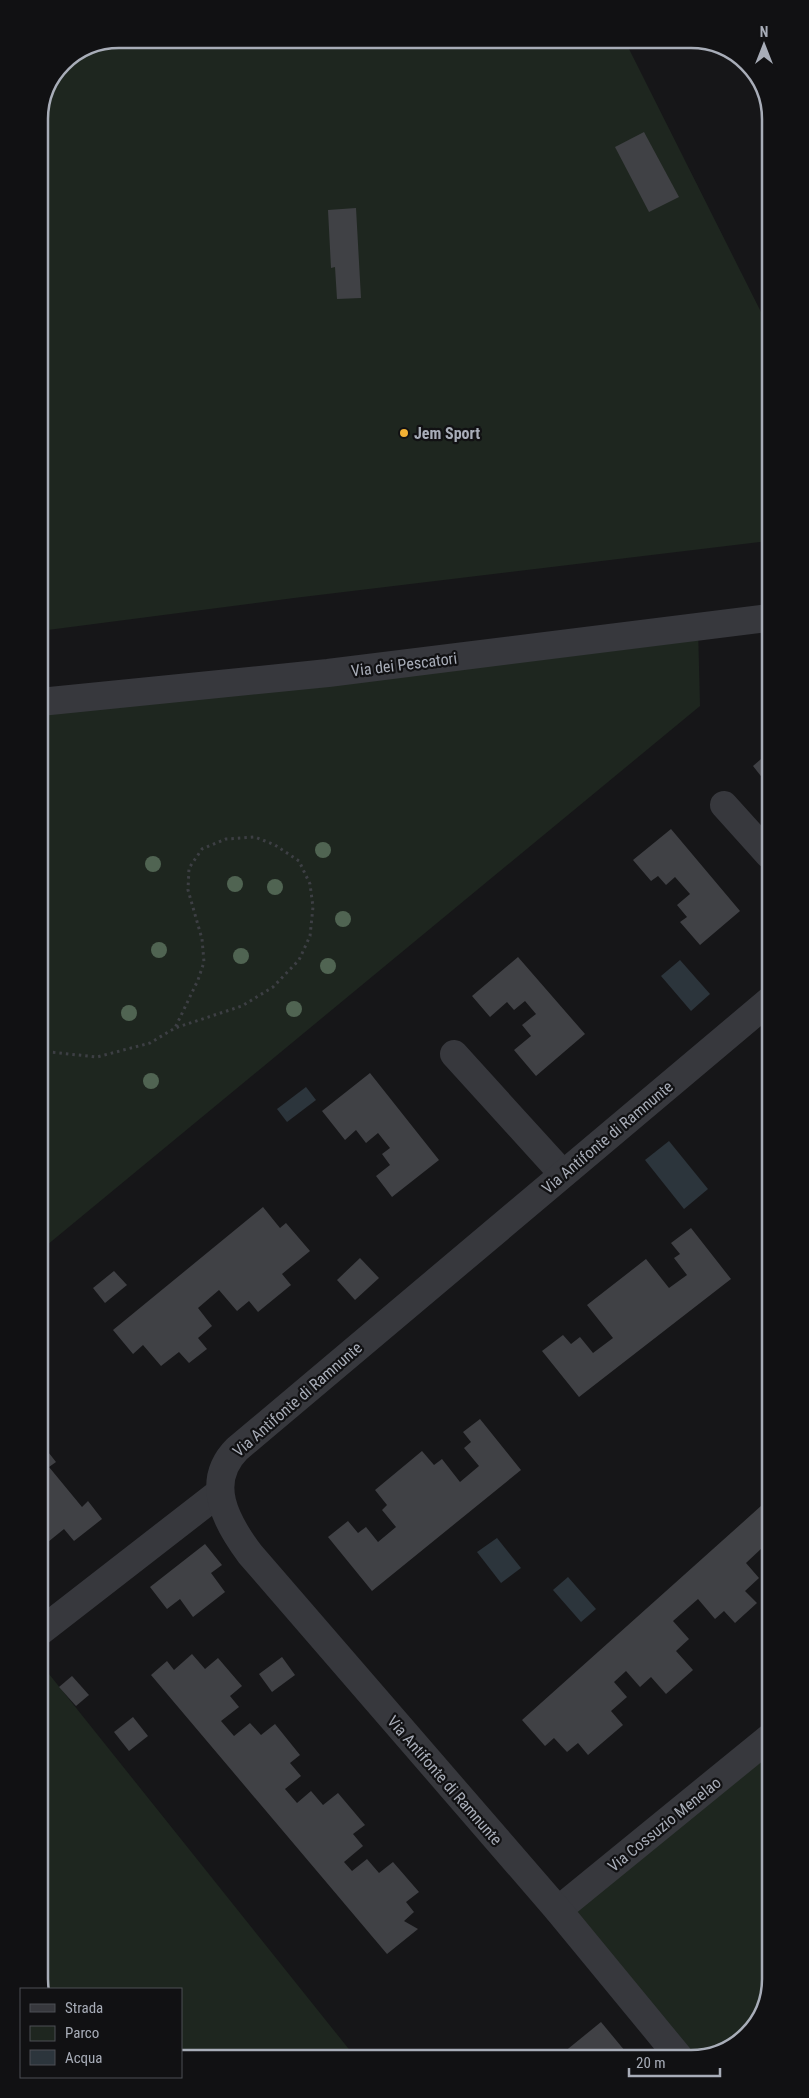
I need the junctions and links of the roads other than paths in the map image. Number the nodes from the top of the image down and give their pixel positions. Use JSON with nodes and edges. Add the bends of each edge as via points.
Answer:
{"nodes":[{"id":1,"x":762,"y":619,"type":"edge"},
{"id":2,"x":48,"y":701,"type":"edge"},
{"id":3,"x":724,"y":805,"type":"dead end"},
{"id":4,"x":762,"y":847,"type":"edge"},
{"id":5,"x":762,"y":1007,"type":"edge"},
{"id":6,"x":454,"y":1054,"type":"dead end"},
{"id":7,"x":563,"y":1174,"type":"junction"},
{"id":8,"x":220,"y":1492,"type":"junction"},
{"id":9,"x":48,"y":1626,"type":"edge"},
{"id":10,"x":762,"y":1744,"type":"edge"},
{"id":11,"x":558,"y":1910,"type":"junction"},
{"id":12,"x":673,"y":2050,"type":"edge"}],
"edges":[{"from":1,"to":2,"type":"street","name":"Via dei Pescatori","via":[[310,675]]},
{"from":3,"to":4,"type":"street"},
{"from":5,"to":7,"type":"street","name":"Via Antifonte di Ramnunte"},
{"from":6,"to":7,"type":"street"},
{"from":7,"to":8,"type":"street","name":"Via Antifonte di Ramnunte","via":[[237,1449],[222,1470]]},
{"from":8,"to":9,"type":"street"},
{"from":8,"to":11,"type":"street","name":"Via Antifonte di Ramnunte","via":[[232,1526],[250,1554]]},
{"from":10,"to":11,"type":"street","name":"Via Cossuzio Menelao"},
{"from":11,"to":12,"type":"street","name":"Via Antifonte di Ramnunte"}]}
